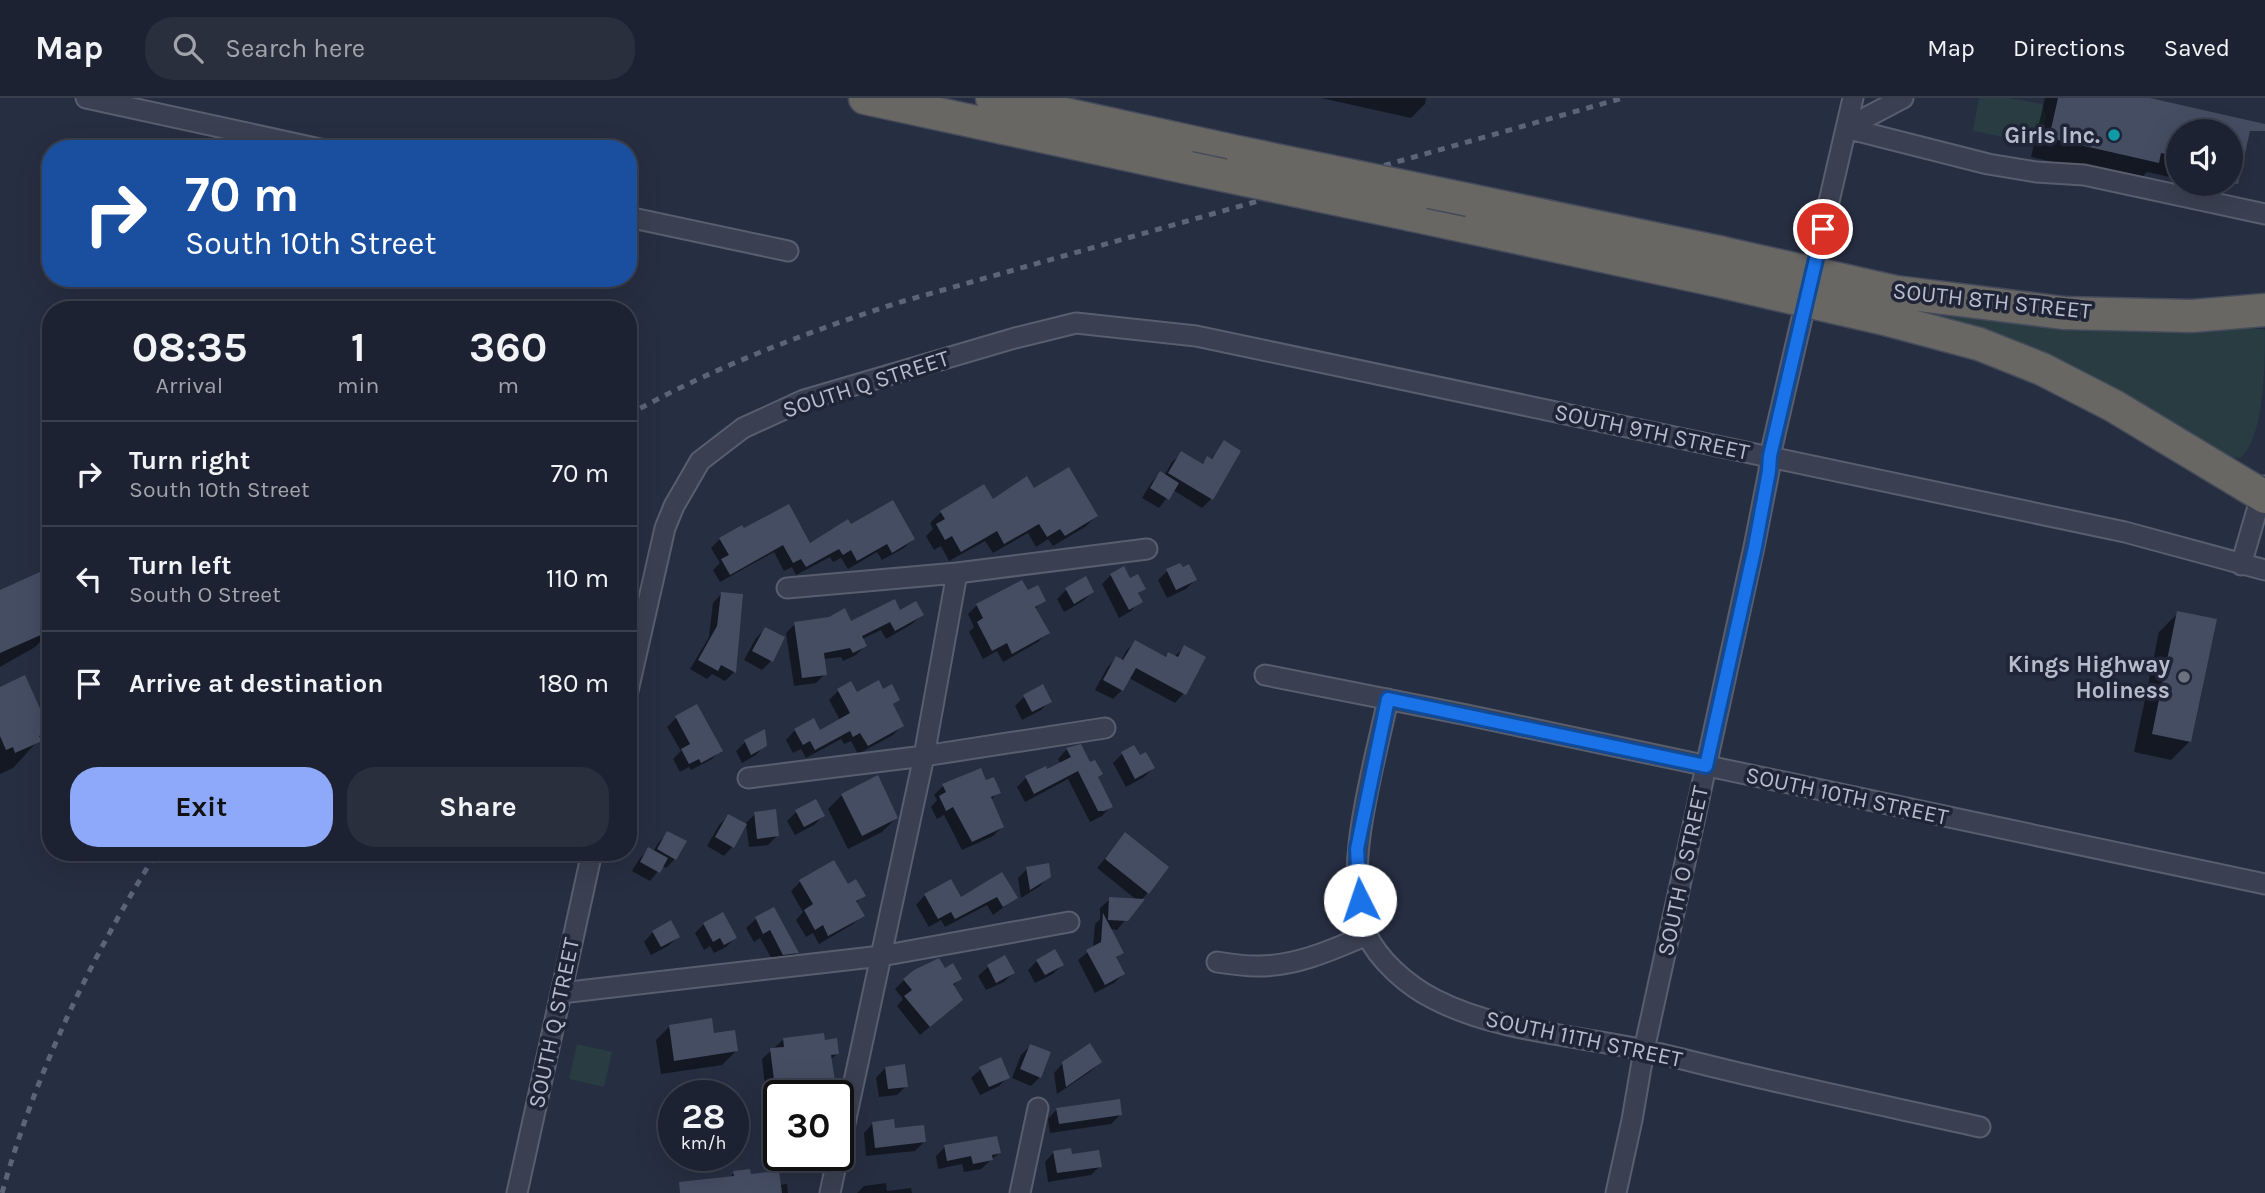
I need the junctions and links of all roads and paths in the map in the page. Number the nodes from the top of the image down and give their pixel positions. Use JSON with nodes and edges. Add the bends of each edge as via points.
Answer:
{"nodes":[{"id":1,"x":86,"y":98,"type":"edge"},
{"id":2,"x":866,"y":98,"type":"edge"},
{"id":3,"x":992,"y":98,"type":"edge"},
{"id":4,"x":1853,"y":98,"type":"edge"},
{"id":5,"x":1903,"y":98,"type":"edge"},
{"id":6,"x":1846,"y":128,"type":"junction"},
{"id":7,"x":279,"y":140,"type":"edge"},
{"id":8,"x":2265,"y":214,"type":"edge"},
{"id":9,"x":637,"y":219,"type":"edge"},
{"id":10,"x":788,"y":251,"type":"dead end"},
{"id":11,"x":1721,"y":267,"type":"junction"},
{"id":12,"x":1892,"y":306,"type":"junction"},
{"id":13,"x":2265,"y":310,"type":"edge"},
{"id":14,"x":1076,"y":323,"type":"joint"},
{"id":15,"x":1770,"y":456,"type":"junction"},
{"id":16,"x":2264,"y":491,"type":"edge"},
{"id":17,"x":1147,"y":549,"type":"dead end"},
{"id":18,"x":2241,"y":565,"type":"junction"},
{"id":19,"x":2265,"y":570,"type":"edge"},
{"id":20,"x":957,"y":573,"type":"junction"},
{"id":21,"x":787,"y":588,"type":"dead end"},
{"id":22,"x":637,"y":651,"type":"edge"},
{"id":23,"x":1265,"y":674,"type":"dead end"},
{"id":24,"x":1388,"y":699,"type":"junction"},
{"id":25,"x":1105,"y":728,"type":"dead end"},
{"id":26,"x":925,"y":756,"type":"junction"},
{"id":27,"x":1706,"y":766,"type":"junction"},
{"id":28,"x":748,"y":778,"type":"dead end"},
{"id":29,"x":590,"y":861,"type":"edge"},
{"id":30,"x":2265,"y":884,"type":"edge"},
{"id":31,"x":1069,"y":922,"type":"dead end"},
{"id":32,"x":1367,"y":934,"type":"junction"},
{"id":33,"x":881,"y":956,"type":"junction"},
{"id":34,"x":1217,"y":962,"type":"dead end"},
{"id":35,"x":561,"y":993,"type":"junction"},
{"id":36,"x":1644,"y":1050,"type":"junction"},
{"id":37,"x":1038,"y":1108,"type":"dead end"},
{"id":38,"x":1980,"y":1127,"type":"dead end"},
{"id":39,"x":517,"y":1193,"type":"edge"},
{"id":40,"x":830,"y":1193,"type":"edge"},
{"id":41,"x":1020,"y":1193,"type":"edge"},
{"id":42,"x":1616,"y":1193,"type":"edge"}],
"edges":[{"from":1,"to":7,"type":"street"},
{"from":2,"to":11,"type":"highway","bridge":true,"via":[[1412,215]]},
{"from":3,"to":11,"type":"highway","bridge":true,"via":[[1469,200]]},
{"from":4,"to":6,"type":"street","name":"SOUTH O STREET"},
{"from":5,"to":6,"type":"street"},
{"from":6,"to":8,"type":"street","via":[[1988,163],[2084,175]]},
{"from":6,"to":15,"type":"street","name":"SOUTH O STREET"},
{"from":9,"to":10,"type":"street"},
{"from":11,"to":12,"type":"highway","bridge":true},
{"from":12,"to":13,"type":"highway","name":"SOUTH 8TH STREET","via":[[2192,316]]},
{"from":12,"to":16,"type":"highway","via":[[2042,369]]},
{"from":14,"to":15,"type":"street","name":"SOUTH 9TH STREET","via":[[1196,336]]},
{"from":14,"to":22,"type":"street","name":"SOUTH Q STREET","via":[[804,400],[743,428],[717,447],[694,470],[665,528]]},
{"from":15,"to":18,"type":"street","name":"SOUTH 9TH STREET","via":[[2125,532]]},
{"from":15,"to":27,"type":"street","name":"SOUTH O STREET","via":[[1755,547]]},
{"from":16,"to":18,"type":"street"},
{"from":17,"to":20,"type":"street"},
{"from":18,"to":19,"type":"street","name":"SOUTH 9TH STREET"},
{"from":20,"to":21,"type":"street"},
{"from":20,"to":26,"type":"street"},
{"from":23,"to":24,"type":"street","name":"SOUTH 10TH STREET"},
{"from":24,"to":27,"type":"street","name":"SOUTH 10TH STREET"},
{"from":24,"to":32,"type":"street","via":[[1357,849],[1357,883]]},
{"from":25,"to":26,"type":"street"},
{"from":26,"to":28,"type":"street"},
{"from":26,"to":33,"type":"street"},
{"from":27,"to":30,"type":"street","name":"SOUTH 10TH STREET"},
{"from":27,"to":36,"type":"street","name":"SOUTH O STREET"},
{"from":29,"to":35,"type":"street","name":"SOUTH Q STREET"},
{"from":31,"to":33,"type":"street"},
{"from":32,"to":34,"type":"street","via":[[1285,964],[1256,967]]},
{"from":32,"to":36,"type":"street","name":"SOUTH 11TH STREET","via":[[1382,958],[1433,998],[1503,1023]]},
{"from":33,"to":35,"type":"street"},
{"from":33,"to":40,"type":"street"},
{"from":35,"to":39,"type":"street","name":"SOUTH Q STREET"},
{"from":36,"to":38,"type":"street","name":"SOUTH 11TH STREET"},
{"from":36,"to":42,"type":"street","name":"SOUTH O STREET"},
{"from":37,"to":41,"type":"street"}]}
